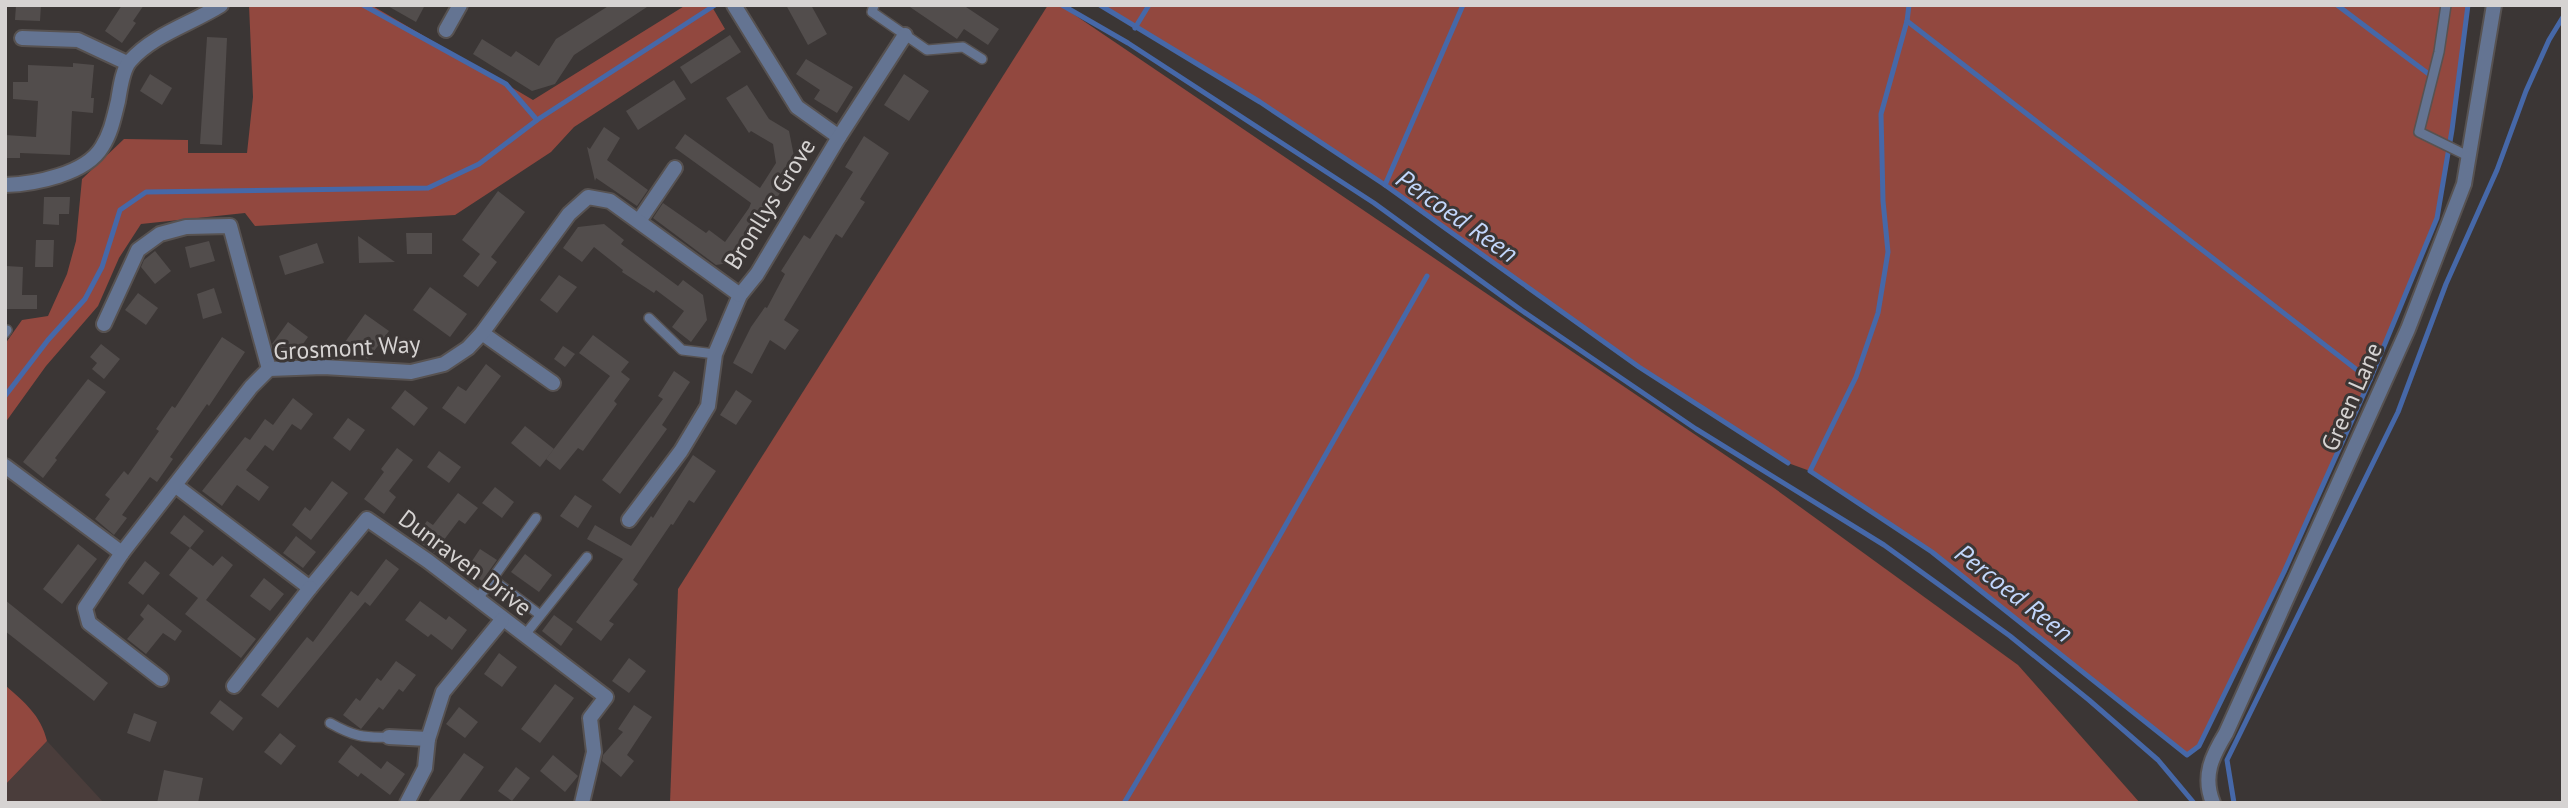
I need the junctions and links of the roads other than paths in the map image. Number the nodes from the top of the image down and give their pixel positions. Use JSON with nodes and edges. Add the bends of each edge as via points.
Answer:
{"nodes":[{"id":1,"x":221,"y":5,"type":"edge"},
{"id":2,"x":460,"y":5,"type":"edge"},
{"id":3,"x":734,"y":5,"type":"edge"},
{"id":4,"x":874,"y":5,"type":"edge"},
{"id":5,"x":2446,"y":5,"type":"edge"},
{"id":6,"x":2494,"y":5,"type":"edge"},
{"id":7,"x":446,"y":30,"type":"dead end"},
{"id":8,"x":905,"y":35,"type":"junction"},
{"id":9,"x":22,"y":38,"type":"dead end"},
{"id":10,"x":982,"y":59,"type":"dead end"},
{"id":11,"x":127,"y":64,"type":"junction"},
{"id":12,"x":839,"y":136,"type":"junction"},
{"id":13,"x":2463,"y":154,"type":"junction"},
{"id":14,"x":676,"y":169,"type":"dead end"},
{"id":15,"x":5,"y":185,"type":"edge"},
{"id":16,"x":639,"y":221,"type":"junction"},
{"id":17,"x":740,"y":295,"type":"junction"},
{"id":18,"x":649,"y":318,"type":"dead end"},
{"id":19,"x":104,"y":324,"type":"dead end"},
{"id":20,"x":482,"y":333,"type":"junction"},
{"id":21,"x":715,"y":354,"type":"junction"},
{"id":22,"x":269,"y":369,"type":"junction"},
{"id":23,"x":553,"y":383,"type":"dead end"},
{"id":24,"x":5,"y":466,"type":"edge"},
{"id":25,"x":176,"y":486,"type":"junction"},
{"id":26,"x":536,"y":519,"type":"dead end"},
{"id":27,"x":629,"y":520,"type":"dead end"},
{"id":28,"x":122,"y":554,"type":"junction"},
{"id":29,"x":587,"y":557,"type":"dead end"},
{"id":30,"x":492,"y":579,"type":"junction"},
{"id":31,"x":310,"y":588,"type":"junction"},
{"id":32,"x":477,"y":600,"type":"junction"},
{"id":33,"x":540,"y":614,"type":"junction"},
{"id":34,"x":502,"y":620,"type":"junction"},
{"id":35,"x":524,"y":636,"type":"junction"},
{"id":36,"x":161,"y":679,"type":"dead end"},
{"id":37,"x":234,"y":686,"type":"dead end"},
{"id":38,"x":330,"y":723,"type":"dead end"},
{"id":39,"x":389,"y":737,"type":"joint"},
{"id":40,"x":428,"y":739,"type":"junction"},
{"id":41,"x":2211,"y":797,"type":"edge"},
{"id":42,"x":407,"y":803,"type":"edge"},
{"id":43,"x":582,"y":803,"type":"edge"}],
"edges":[{"from":1,"to":11,"type":"street","via":[[146,45]]},
{"from":2,"to":7,"type":"street"},
{"from":3,"to":12,"type":"street","via":[[797,107]]},
{"from":4,"to":8,"type":"lane","via":[[873,12]]},
{"from":5,"to":13,"type":"lane","via":[[2419,132]]},
{"from":6,"to":13,"type":"street","name":"Green Lane"},
{"from":8,"to":10,"type":"lane","via":[[927,50],[963,47]]},
{"from":8,"to":12,"type":"street","name":"Bronllys Grove"},
{"from":9,"to":11,"type":"street","via":[[78,40]]},
{"from":11,"to":15,"type":"street","via":[[101,149],[61,176]]},
{"from":12,"to":17,"type":"street","name":"Bronllys Grove"},
{"from":13,"to":41,"type":"street","name":"Green Lane","via":[[2464,184],[2408,329],[2226,733],[2210,759]]},
{"from":14,"to":16,"type":"street"},
{"from":16,"to":17,"type":"street","name":"Grosmont Way"},
{"from":16,"to":20,"type":"street","name":"Grosmont Way","via":[[610,201],[588,197],[569,214]]},
{"from":17,"to":21,"type":"street","name":"Bronllys Grove"},
{"from":18,"to":21,"type":"lane","via":[[682,350]]},
{"from":19,"to":22,"type":"street","via":[[138,250],[160,234],[186,227],[230,226]]},
{"from":20,"to":22,"type":"street","name":"Grosmont Way","via":[[444,364],[411,372]]},
{"from":20,"to":23,"type":"street"},
{"from":21,"to":27,"type":"street","name":"Bronllys Grove","via":[[708,406]]},
{"from":22,"to":25,"type":"street","name":"Grosmont Way"},
{"from":24,"to":28,"type":"street"},
{"from":25,"to":28,"type":"street","name":"Grosmont Way"},
{"from":25,"to":31,"type":"street"},
{"from":26,"to":30,"type":"lane"},
{"from":28,"to":36,"type":"street","name":"Grosmont Way","via":[[85,608],[89,624]]},
{"from":29,"to":33,"type":"lane"},
{"from":30,"to":32,"type":"lane"},
{"from":30,"to":33,"type":"lane"},
{"from":31,"to":32,"type":"street","name":"Dunraven Drive","via":[[367,519]]},
{"from":31,"to":37,"type":"street"},
{"from":32,"to":34,"type":"street","name":"Dunraven Drive"},
{"from":33,"to":35,"type":"lane"},
{"from":34,"to":35,"type":"street","name":"Dunraven Drive"},
{"from":34,"to":40,"type":"street","via":[[443,692]]},
{"from":35,"to":43,"type":"street","name":"Dunraven Drive","via":[[606,697],[590,718],[594,752]]},
{"from":38,"to":39,"type":"lane","via":[[362,738]]},
{"from":39,"to":40,"type":"street"},
{"from":40,"to":42,"type":"street","via":[[425,768]]}]}
